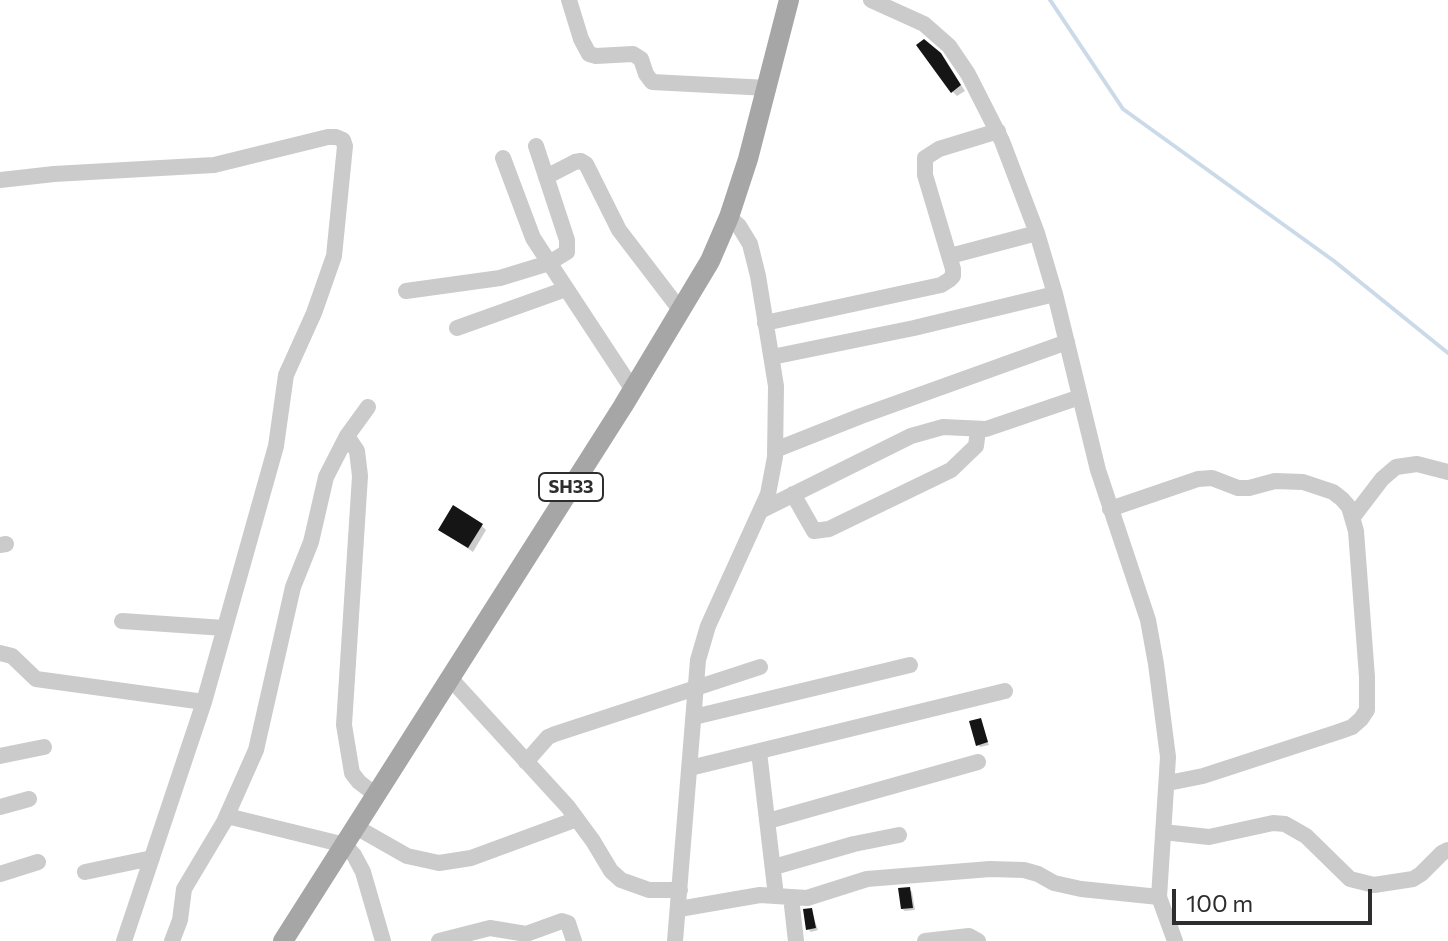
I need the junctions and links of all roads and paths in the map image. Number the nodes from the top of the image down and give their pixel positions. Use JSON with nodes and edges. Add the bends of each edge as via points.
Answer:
{"nodes":[{"id":1,"x":569,"y":0,"type":"edge"},
{"id":2,"x":789,"y":0,"type":"edge"},
{"id":3,"x":871,"y":0,"type":"edge"},
{"id":4,"x":768,"y":88,"type":"junction"},
{"id":5,"x":998,"y":131,"type":"junction"},
{"id":6,"x":536,"y":146,"type":"dead end"},
{"id":7,"x":503,"y":158,"type":"dead end"},
{"id":8,"x":546,"y":177,"type":"junction"},
{"id":9,"x":0,"y":180,"type":"edge"},
{"id":10,"x":729,"y":217,"type":"junction"},
{"id":11,"x":1037,"y":233,"type":"junction"},
{"id":12,"x":950,"y":256,"type":"junction"},
{"id":13,"x":549,"y":263,"type":"junction"},
{"id":14,"x":566,"y":289,"type":"junction"},
{"id":15,"x":406,"y":291,"type":"dead end"},
{"id":16,"x":1055,"y":294,"type":"junction"},
{"id":17,"x":681,"y":311,"type":"junction"},
{"id":18,"x":765,"y":323,"type":"junction"},
{"id":19,"x":457,"y":328,"type":"dead end"},
{"id":20,"x":1067,"y":342,"type":"junction"},
{"id":21,"x":772,"y":357,"type":"junction"},
{"id":22,"x":633,"y":390,"type":"junction"},
{"id":23,"x":1080,"y":397,"type":"junction"},
{"id":24,"x":368,"y":407,"type":"dead end"},
{"id":25,"x":978,"y":430,"type":"junction"},
{"id":26,"x":347,"y":436,"type":"junction"},
{"id":27,"x":775,"y":450,"type":"junction"},
{"id":28,"x":1448,"y":472,"type":"edge"},
{"id":29,"x":793,"y":494,"type":"junction"},
{"id":30,"x":1110,"y":509,"type":"junction"},
{"id":31,"x":762,"y":510,"type":"junction"},
{"id":32,"x":1353,"y":517,"type":"junction"},
{"id":33,"x":122,"y":621,"type":"dead end"},
{"id":34,"x":224,"y":628,"type":"junction"},
{"id":35,"x":0,"y":653,"type":"edge"},
{"id":36,"x":910,"y":665,"type":"dead end"},
{"id":37,"x":760,"y":667,"type":"dead end"},
{"id":38,"x":450,"y":678,"type":"junction"},
{"id":39,"x":696,"y":688,"type":"junction"},
{"id":40,"x":1005,"y":691,"type":"dead end"},
{"id":41,"x":204,"y":702,"type":"junction"},
{"id":42,"x":694,"y":717,"type":"junction"},
{"id":43,"x":44,"y":747,"type":"dead end"},
{"id":44,"x":759,"y":752,"type":"junction"},
{"id":45,"x":0,"y":756,"type":"edge"},
{"id":46,"x":526,"y":762,"type":"junction"},
{"id":47,"x":978,"y":762,"type":"dead end"},
{"id":48,"x":690,"y":768,"type":"junction"},
{"id":49,"x":1168,"y":783,"type":"junction"},
{"id":50,"x":376,"y":795,"type":"junction"},
{"id":51,"x":29,"y":799,"type":"dead end"},
{"id":52,"x":0,"y":807,"type":"edge"},
{"id":53,"x":227,"y":816,"type":"junction"},
{"id":54,"x":577,"y":819,"type":"junction"},
{"id":55,"x":768,"y":821,"type":"junction"},
{"id":56,"x":356,"y":827,"type":"junction"},
{"id":57,"x":1163,"y":832,"type":"junction"},
{"id":58,"x":899,"y":835,"type":"dead end"},
{"id":59,"x":345,"y":845,"type":"junction"},
{"id":60,"x":1448,"y":850,"type":"edge"},
{"id":61,"x":152,"y":858,"type":"junction"},
{"id":62,"x":38,"y":862,"type":"dead end"},
{"id":63,"x":774,"y":867,"type":"junction"},
{"id":64,"x":85,"y":872,"type":"dead end"},
{"id":65,"x":0,"y":874,"type":"edge"},
{"id":66,"x":680,"y":890,"type":"junction"},
{"id":67,"x":783,"y":896,"type":"junction"},
{"id":68,"x":1159,"y":897,"type":"junction"},
{"id":69,"x":679,"y":909,"type":"junction"},
{"id":70,"x":124,"y":941,"type":"edge"},
{"id":71,"x":172,"y":941,"type":"edge"},
{"id":72,"x":283,"y":941,"type":"edge"},
{"id":73,"x":383,"y":941,"type":"edge"},
{"id":74,"x":439,"y":941,"type":"edge"},
{"id":75,"x":574,"y":941,"type":"edge"},
{"id":76,"x":675,"y":941,"type":"edge"},
{"id":77,"x":796,"y":941,"type":"edge"},
{"id":78,"x":925,"y":941,"type":"edge"},
{"id":79,"x":978,"y":941,"type":"edge"},
{"id":80,"x":1175,"y":941,"type":"edge"}],
"edges":[{"from":1,"to":4,"type":"street","via":[[589,54],[633,54],[652,82]]},
{"from":2,"to":4,"type":"main road","number":"SH33"},
{"from":3,"to":5,"type":"street","via":[[924,24],[949,46]]},
{"from":4,"to":10,"type":"main road","number":"SH33"},
{"from":5,"to":11,"type":"street"},
{"from":5,"to":12,"type":"street","via":[[925,158],[925,175]]},
{"from":6,"to":8,"type":"street"},
{"from":7,"to":13,"type":"street","via":[[533,238]]},
{"from":8,"to":13,"type":"street","via":[[569,247]]},
{"from":8,"to":17,"type":"street","via":[[575,162],[586,164],[625,239]]},
{"from":9,"to":34,"type":"street","via":[[214,165],[328,137],[343,140],[334,256],[286,375],[276,446]]},
{"from":10,"to":17,"type":"main road","number":"SH33"},
{"from":10,"to":18,"type":"street","via":[[750,244]]},
{"from":11,"to":12,"type":"street"},
{"from":11,"to":16,"type":"street"},
{"from":12,"to":18,"type":"street","via":[[953,276],[941,285]]},
{"from":13,"to":14,"type":"street"},
{"from":13,"to":15,"type":"street","via":[[488,280]]},
{"from":14,"to":19,"type":"street"},
{"from":14,"to":22,"type":"street"},
{"from":16,"to":20,"type":"street"},
{"from":16,"to":21,"type":"street"},
{"from":17,"to":22,"type":"main road","number":"SH33"},
{"from":18,"to":21,"type":"street"},
{"from":20,"to":23,"type":"street"},
{"from":20,"to":27,"type":"street"},
{"from":21,"to":27,"type":"street"},
{"from":22,"to":38,"type":"main road","number":"SH33"},
{"from":23,"to":25,"type":"street"},
{"from":23,"to":30,"type":"street"},
{"from":24,"to":26,"type":"street"},
{"from":25,"to":29,"type":"street","via":[[943,427],[911,436]]},
{"from":25,"to":29,"type":"street","via":[[976,446],[951,470],[829,529],[814,531]]},
{"from":26,"to":50,"type":"street","via":[[357,451],[360,476],[344,725],[352,773]]},
{"from":26,"to":53,"type":"street","via":[[326,477],[311,542],[293,587],[256,750]]},
{"from":27,"to":31,"type":"street"},
{"from":28,"to":32,"type":"street","via":[[1417,464],[1396,467]]},
{"from":29,"to":31,"type":"street"},
{"from":30,"to":32,"type":"street","via":[[1212,478],[1238,488],[1303,482],[1333,492]]},
{"from":30,"to":49,"type":"street","via":[[1148,620]]},
{"from":31,"to":39,"type":"street","via":[[708,626]]},
{"from":32,"to":49,"type":"street","via":[[1368,704],[1361,719],[1338,732]]},
{"from":33,"to":34,"type":"street"},
{"from":34,"to":41,"type":"street"},
{"from":35,"to":41,"type":"street","via":[[12,656],[36,679]]},
{"from":36,"to":42,"type":"street"},
{"from":37,"to":39,"type":"street"},
{"from":38,"to":46,"type":"street"},
{"from":38,"to":50,"type":"main road","number":"SH33"},
{"from":39,"to":42,"type":"street"},
{"from":39,"to":46,"type":"street","via":[[555,734]]},
{"from":40,"to":44,"type":"street"},
{"from":41,"to":61,"type":"street"},
{"from":42,"to":48,"type":"street"},
{"from":43,"to":45,"type":"street"},
{"from":44,"to":48,"type":"street"},
{"from":44,"to":55,"type":"street"},
{"from":46,"to":54,"type":"street"},
{"from":47,"to":55,"type":"street"},
{"from":48,"to":66,"type":"street"},
{"from":49,"to":57,"type":"street"},
{"from":50,"to":56,"type":"main road","number":"SH33"},
{"from":51,"to":52,"type":"street"},
{"from":53,"to":59,"type":"street"},
{"from":53,"to":71,"type":"street","via":[[184,889]]},
{"from":54,"to":56,"type":"street","via":[[471,858],[439,863],[407,856]]},
{"from":54,"to":66,"type":"street","via":[[621,880],[649,890]]},
{"from":55,"to":63,"type":"street"},
{"from":56,"to":59,"type":"main road","number":"SH33"},
{"from":57,"to":60,"type":"street","via":[[1209,837],[1285,824],[1306,836],[1350,879],[1374,885],[1413,879]]},
{"from":57,"to":68,"type":"street"},
{"from":58,"to":63,"type":"street"},
{"from":59,"to":72,"type":"main road","number":"SH33"},
{"from":59,"to":73,"type":"street","via":[[363,872]]},
{"from":61,"to":64,"type":"street"},
{"from":61,"to":70,"type":"street"},
{"from":62,"to":65,"type":"street"},
{"from":63,"to":67,"type":"street"},
{"from":66,"to":69,"type":"street"},
{"from":67,"to":68,"type":"street","via":[[807,898],[867,879],[990,869],[1024,870],[1081,889]]},
{"from":67,"to":69,"type":"street","via":[[746,896]]},
{"from":67,"to":77,"type":"street"},
{"from":68,"to":80,"type":"street"},
{"from":69,"to":76,"type":"street"},
{"from":74,"to":75,"type":"street","via":[[490,928],[526,934],[562,921],[568,923]]},
{"from":78,"to":79,"type":"street","via":[[969,936]]}]}
